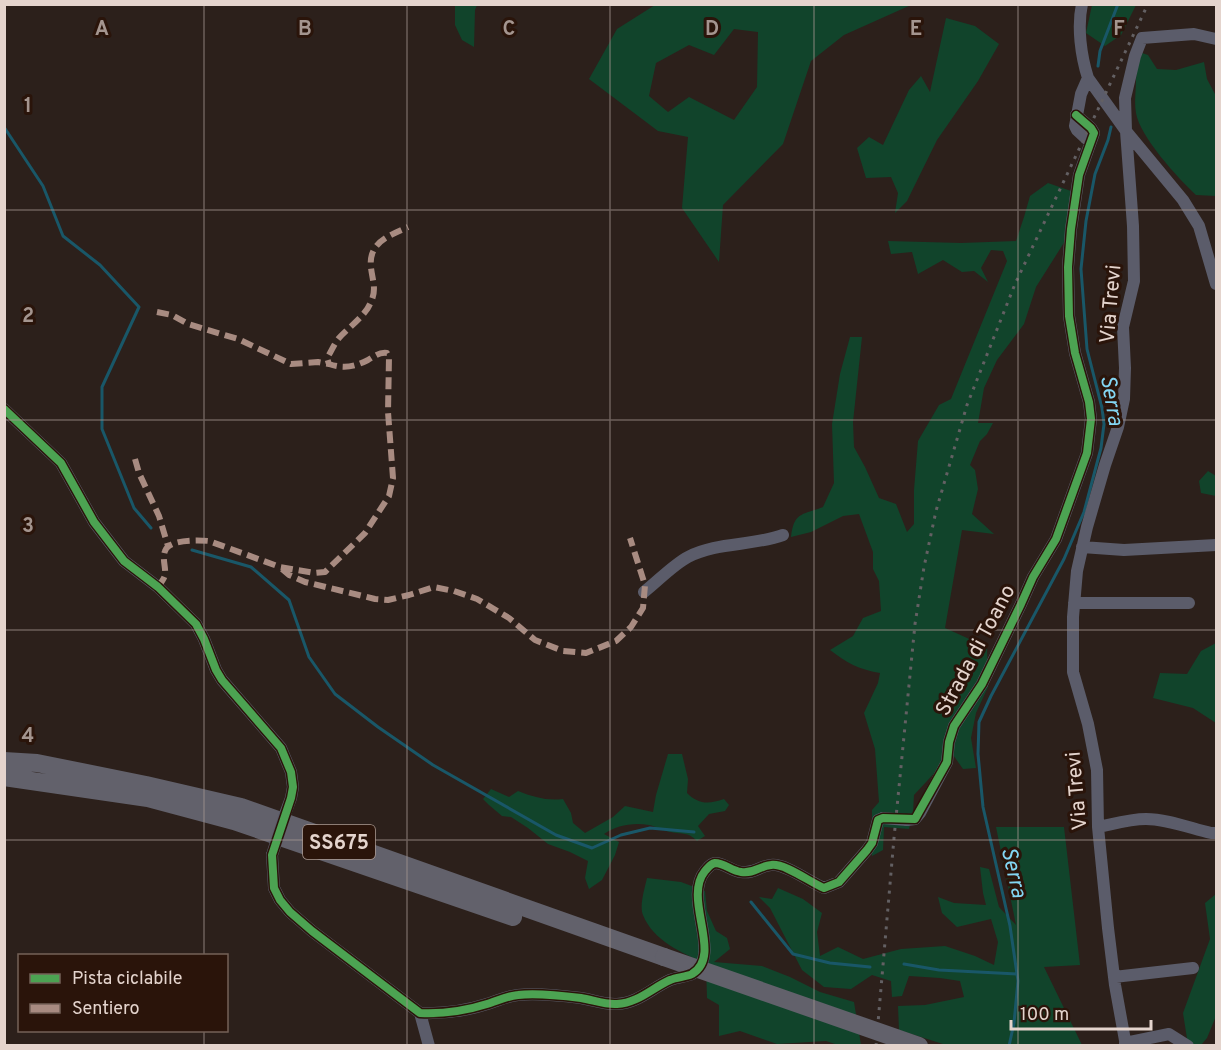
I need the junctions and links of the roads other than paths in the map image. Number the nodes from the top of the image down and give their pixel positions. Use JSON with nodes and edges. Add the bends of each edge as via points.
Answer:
{"nodes":[{"id":1,"x":1082,"y":4,"type":"edge"},
{"id":2,"x":1216,"y":39,"type":"edge"},
{"id":3,"x":1088,"y":78,"type":"junction"},
{"id":4,"x":1126,"y":131,"type":"junction"},
{"id":5,"x":1216,"y":284,"type":"edge"},
{"id":6,"x":4,"y":409,"type":"edge"},
{"id":7,"x":783,"y":535,"type":"dead end"},
{"id":8,"x":1216,"y":545,"type":"edge"},
{"id":9,"x":1082,"y":547,"type":"junction"},
{"id":10,"x":644,"y":592,"type":"dead end"},
{"id":11,"x":1074,"y":603,"type":"junction"},
{"id":12,"x":1189,"y":603,"type":"dead end"},
{"id":13,"x":4,"y":761,"type":"edge"},
{"id":14,"x":4,"y":777,"type":"edge"},
{"id":15,"x":1098,"y":827,"type":"junction"},
{"id":16,"x":1216,"y":833,"type":"edge"},
{"id":17,"x":661,"y":962,"type":"junction"},
{"id":18,"x":1193,"y":968,"type":"dead end"},
{"id":19,"x":1114,"y":977,"type":"junction"},
{"id":20,"x":420,"y":1013,"type":"junction"},
{"id":21,"x":1153,"y":1041,"type":"edge"},
{"id":22,"x":1126,"y":1044,"type":"edge"},
{"id":23,"x":429,"y":1046,"type":"edge"},
{"id":24,"x":888,"y":1046,"type":"edge"},
{"id":25,"x":919,"y":1046,"type":"edge"},
{"id":26,"x":1188,"y":1046,"type":"edge"}],
"edges":[{"from":1,"to":3,"type":"street","via":[[1081,41]]},
{"from":2,"to":4,"type":"street","name":"Via Trevi","via":[[1194,34],[1142,38],[1125,98]]},
{"from":3,"to":4,"type":"street"},
{"from":3,"to":20,"type":"street","name":"Strada di Toano","bridge":true,"via":[[1075,126],[1090,141],[1079,175],[1068,267],[1069,316],[1091,419],[1087,453],[1056,540],[1033,577],[982,684],[954,726],[947,762],[915,819],[878,820],[867,850],[839,882],[824,888],[773,864],[753,872],[712,864],[702,875],[699,888],[705,943],[701,965],[692,974],[672,979],[632,1002],[615,1004],[517,995],[466,1010]]},
{"from":4,"to":5,"type":"street","via":[[1183,200],[1199,226]]},
{"from":4,"to":9,"type":"street","name":"Via Trevi","via":[[1134,281],[1123,327],[1124,399]]},
{"from":6,"to":20,"type":"street","bridge":true,"via":[[61,463],[94,522],[124,561],[196,624],[222,680],[282,748],[293,787],[272,855],[274,888],[280,900],[312,931]]},
{"from":7,"to":10,"type":"street","via":[[688,557]]},
{"from":8,"to":9,"type":"street","via":[[1124,550]]},
{"from":9,"to":11,"type":"street","name":"Via Trevi"},
{"from":11,"to":12,"type":"street"},
{"from":11,"to":15,"type":"street","name":"Via Trevi","via":[[1073,672],[1097,770]]},
{"from":13,"to":17,"type":"highway","number":"SS675","via":[[114,778],[241,807]]},
{"from":14,"to":17,"type":"highway","number":"SS675","via":[[148,798],[234,821]]},
{"from":15,"to":16,"type":"street","via":[[1145,819]]},
{"from":15,"to":19,"type":"street","name":"Via Trevi"},
{"from":17,"to":24,"type":"highway","number":"SS675"},
{"from":17,"to":25,"type":"highway","number":"SS675","bridge":true},
{"from":18,"to":19,"type":"street"},
{"from":19,"to":22,"type":"street","name":"Via Trevi"},
{"from":20,"to":23,"type":"street"},
{"from":21,"to":22,"type":"street","name":"Via Trevi"},
{"from":21,"to":26,"type":"street","name":"Via Trevi","via":[[1169,1034]]}]}
